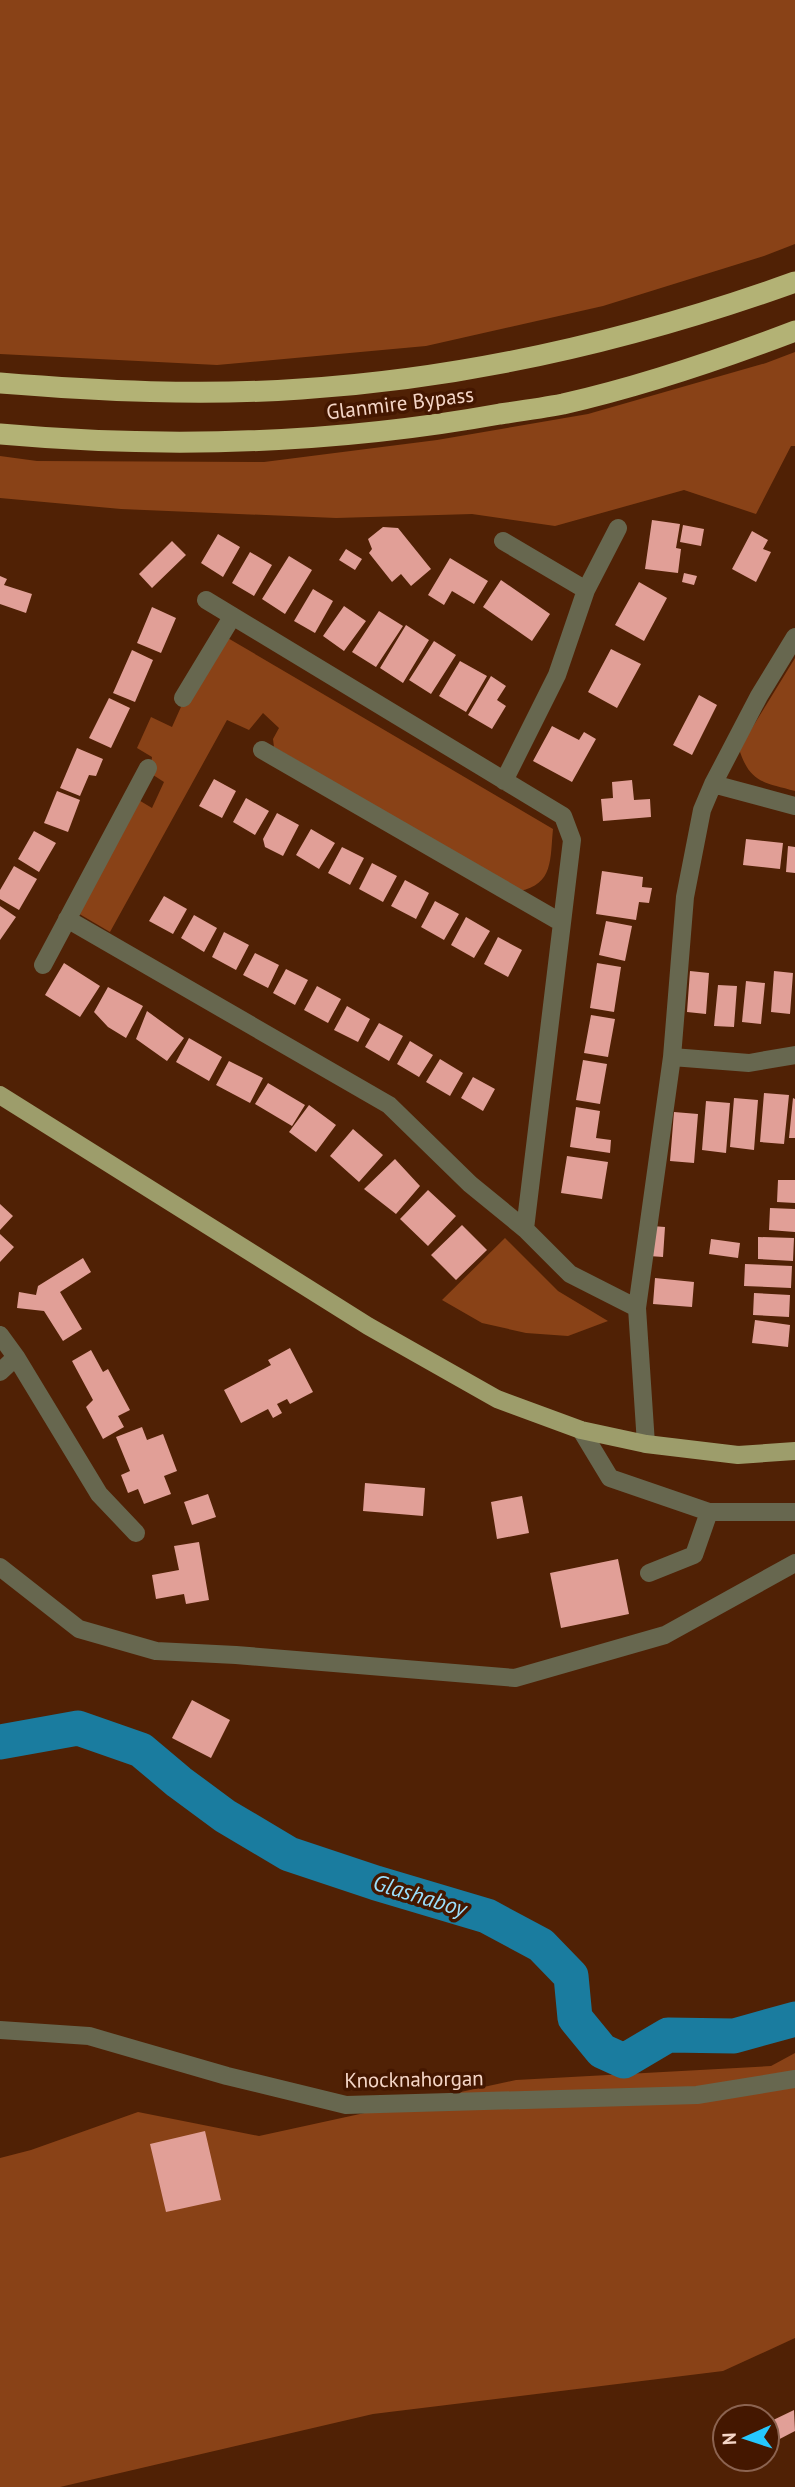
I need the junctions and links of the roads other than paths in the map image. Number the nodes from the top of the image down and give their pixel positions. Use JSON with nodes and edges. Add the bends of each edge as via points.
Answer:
{"nodes":[{"id":1,"x":795,"y":282,"type":"edge"},
{"id":2,"x":795,"y":331,"type":"edge"},
{"id":3,"x":0,"y":383,"type":"edge"},
{"id":4,"x":0,"y":434,"type":"edge"},
{"id":5,"x":618,"y":528,"type":"dead end"},
{"id":6,"x":503,"y":541,"type":"dead end"},
{"id":7,"x":586,"y":590,"type":"junction"},
{"id":8,"x":206,"y":600,"type":"dead end"},
{"id":9,"x":232,"y":617,"type":"junction"},
{"id":10,"x":795,"y":637,"type":"edge"},
{"id":11,"x":183,"y":698,"type":"dead end"},
{"id":12,"x":262,"y":750,"type":"dead end"},
{"id":13,"x":148,"y":768,"type":"dead end"},
{"id":14,"x":503,"y":781,"type":"junction"},
{"id":15,"x":713,"y":784,"type":"junction"},
{"id":16,"x":795,"y":806,"type":"edge"},
{"id":17,"x":67,"y":919,"type":"junction"},
{"id":18,"x":562,"y":923,"type":"junction"},
{"id":19,"x":43,"y":965,"type":"dead end"},
{"id":20,"x":795,"y":1055,"type":"edge"},
{"id":21,"x":672,"y":1057,"type":"junction"},
{"id":22,"x":0,"y":1095,"type":"edge"},
{"id":23,"x":525,"y":1229,"type":"junction"},
{"id":24,"x":637,"y":1308,"type":"junction"},
{"id":25,"x":0,"y":1335,"type":"edge"},
{"id":26,"x":16,"y":1357,"type":"junction"},
{"id":27,"x":0,"y":1372,"type":"edge"},
{"id":28,"x":581,"y":1430,"type":"junction"},
{"id":29,"x":646,"y":1444,"type":"junction"},
{"id":30,"x":795,"y":1451,"type":"edge"},
{"id":31,"x":709,"y":1512,"type":"junction"},
{"id":32,"x":795,"y":1512,"type":"edge"},
{"id":33,"x":136,"y":1533,"type":"dead end"},
{"id":34,"x":795,"y":1563,"type":"edge"},
{"id":35,"x":0,"y":1567,"type":"edge"},
{"id":36,"x":649,"y":1573,"type":"dead end"},
{"id":37,"x":0,"y":2030,"type":"edge"},
{"id":38,"x":795,"y":2079,"type":"edge"}],
"edges":[{"from":1,"to":3,"type":"highway","name":"Glanmire Bypass","via":[[611,339],[418,377],[300,389],[222,391],[97,391]]},
{"from":2,"to":4,"type":"highway","name":"Glanmire Bypass","via":[[615,391],[430,427],[240,443],[139,443]]},
{"from":5,"to":7,"type":"street"},
{"from":6,"to":7,"type":"street"},
{"from":7,"to":14,"type":"street","via":[[557,675]]},
{"from":8,"to":9,"type":"street"},
{"from":9,"to":11,"type":"street"},
{"from":9,"to":14,"type":"street"},
{"from":10,"to":15,"type":"street"},
{"from":12,"to":18,"type":"street"},
{"from":13,"to":17,"type":"street"},
{"from":14,"to":18,"type":"street","via":[[564,816],[572,840]]},
{"from":15,"to":16,"type":"street"},
{"from":15,"to":21,"type":"street","via":[[702,810],[685,897]]},
{"from":17,"to":19,"type":"street"},
{"from":17,"to":23,"type":"street","via":[[389,1105],[470,1184]]},
{"from":18,"to":23,"type":"street"},
{"from":20,"to":21,"type":"street","via":[[748,1063]]},
{"from":21,"to":24,"type":"street"},
{"from":22,"to":28,"type":"main road","via":[[437,1366],[497,1399]]},
{"from":23,"to":24,"type":"street","via":[[570,1274]]},
{"from":24,"to":29,"type":"street"},
{"from":25,"to":26,"type":"street"},
{"from":26,"to":27,"type":"street"},
{"from":26,"to":33,"type":"street","via":[[99,1494]]},
{"from":28,"to":29,"type":"main road"},
{"from":28,"to":31,"type":"street","via":[[610,1478]]},
{"from":29,"to":30,"type":"main road","via":[[738,1455]]},
{"from":31,"to":32,"type":"street"},
{"from":31,"to":36,"type":"street","via":[[694,1555]]},
{"from":34,"to":35,"type":"street","via":[[665,1635],[515,1678],[156,1651],[79,1629]]},
{"from":37,"to":38,"type":"street","name":"Knocknahorgan","via":[[89,2036],[346,2105],[696,2095]]}]}
